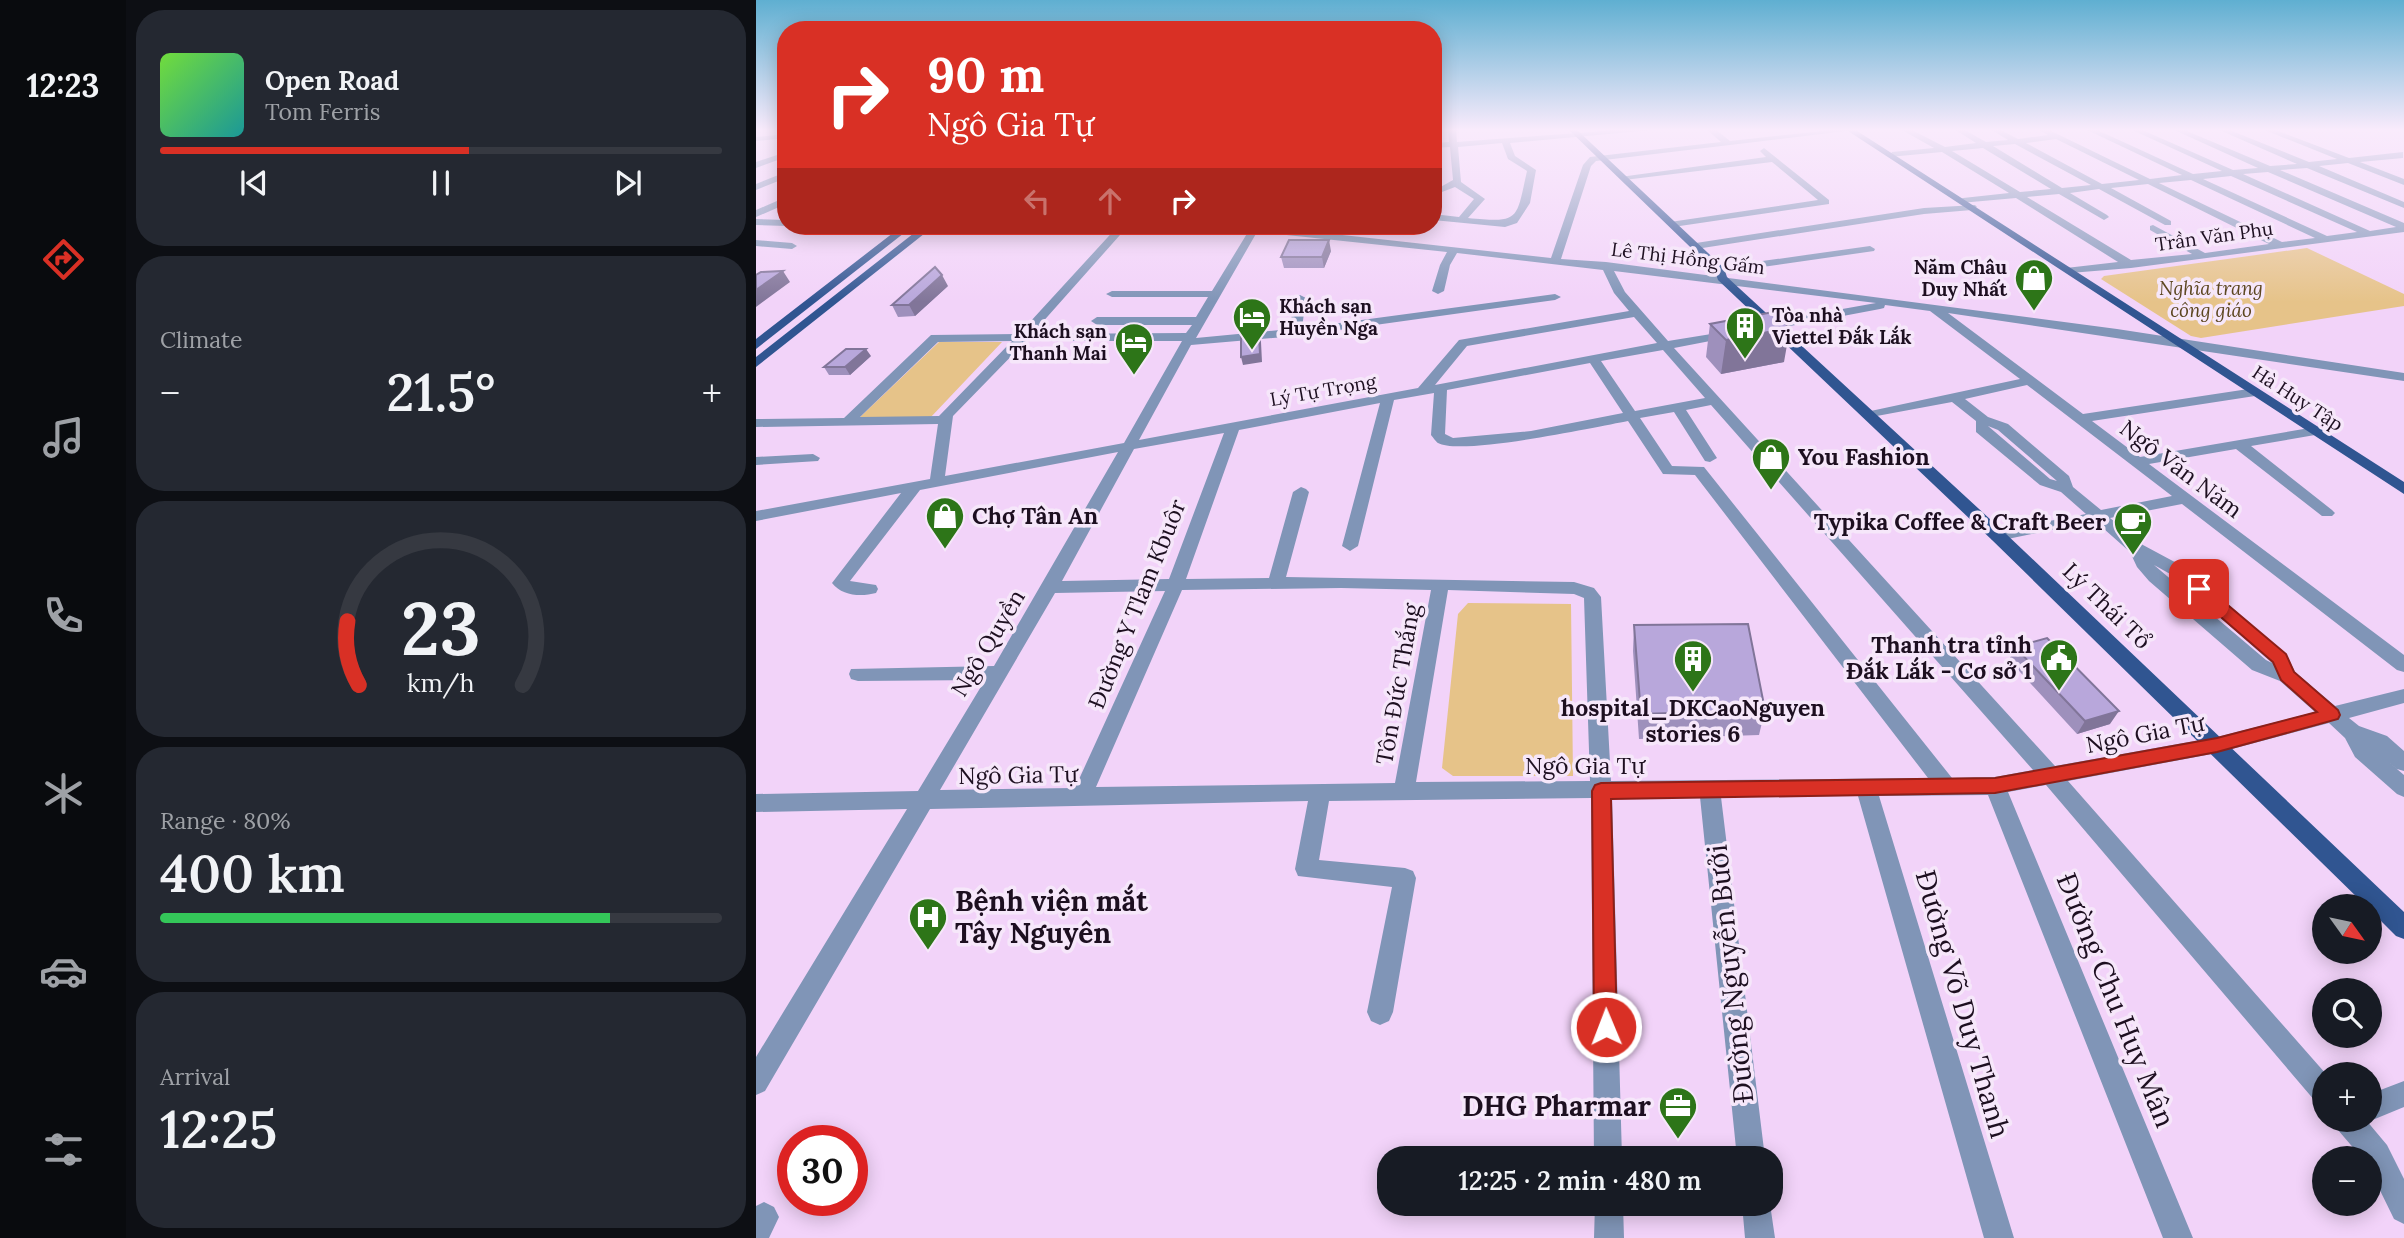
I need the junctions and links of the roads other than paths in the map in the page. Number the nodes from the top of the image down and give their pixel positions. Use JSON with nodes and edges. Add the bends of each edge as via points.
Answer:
{"nodes":[{"id":1,"x":1460,"y":187,"type":"edge"},
{"id":2,"x":1528,"y":187,"type":"edge"},
{"id":3,"x":1580,"y":187,"type":"edge"},
{"id":4,"x":1634,"y":187,"type":"edge"},
{"id":5,"x":1807,"y":187,"type":"edge"},
{"id":6,"x":1941,"y":187,"type":"edge"},
{"id":7,"x":2003,"y":187,"type":"edge"},
{"id":8,"x":2057,"y":187,"type":"edge"},
{"id":9,"x":2104,"y":187,"type":"joint"},
{"id":10,"x":2156,"y":187,"type":"edge"},
{"id":11,"x":2214,"y":187,"type":"edge"},
{"id":12,"x":2263,"y":187,"type":"edge"},
{"id":13,"x":2310,"y":187,"type":"edge"},
{"id":14,"x":2360,"y":187,"type":"edge"},
{"id":15,"x":2064,"y":191,"type":"junction"},
{"id":16,"x":2018,"y":196,"type":"junction"},
{"id":17,"x":777,"y":204,"type":"edge"},
{"id":18,"x":1968,"y":204,"type":"junction"},
{"id":19,"x":756,"y":205,"type":"edge"},
{"id":20,"x":2404,"y":205,"type":"edge"},
{"id":21,"x":774,"y":206,"type":"junction"},
{"id":22,"x":756,"y":214,"type":"edge"},
{"id":23,"x":2104,"y":217,"type":"dead end"},
{"id":24,"x":1442,"y":218,"type":"edge"},
{"id":25,"x":1461,"y":220,"type":"junction"},
{"id":26,"x":756,"y":222,"type":"edge"},
{"id":27,"x":777,"y":223,"type":"edge"},
{"id":28,"x":2168,"y":223,"type":"dead end"},
{"id":29,"x":1673,"y":225,"type":"junction"},
{"id":30,"x":2153,"y":228,"type":"dead end"},
{"id":31,"x":2404,"y":228,"type":"edge"},
{"id":32,"x":2369,"y":233,"type":"junction"},
{"id":33,"x":897,"y":235,"type":"edge"},
{"id":34,"x":918,"y":235,"type":"edge"},
{"id":35,"x":1115,"y":235,"type":"edge"},
{"id":36,"x":1250,"y":235,"type":"edge"},
{"id":37,"x":1327,"y":235,"type":"edge"},
{"id":38,"x":2325,"y":239,"type":"junction"},
{"id":39,"x":756,"y":243,"type":"edge"},
{"id":40,"x":2278,"y":245,"type":"junction"},
{"id":41,"x":792,"y":246,"type":"dead end"},
{"id":42,"x":1696,"y":246,"type":"junction"},
{"id":43,"x":1454,"y":249,"type":"junction"},
{"id":44,"x":1870,"y":249,"type":"dead end"},
{"id":45,"x":2203,"y":256,"type":"junction"},
{"id":46,"x":1556,"y":259,"type":"junction"},
{"id":47,"x":1606,"y":265,"type":"junction"},
{"id":48,"x":2131,"y":265,"type":"junction"},
{"id":49,"x":2070,"y":270,"type":"junction"},
{"id":50,"x":1721,"y":274,"type":"junction"},
{"id":51,"x":1438,"y":291,"type":"dead end"},
{"id":52,"x":1112,"y":294,"type":"dead end"},
{"id":53,"x":1215,"y":294,"type":"junction"},
{"id":54,"x":1555,"y":297,"type":"dead end"},
{"id":55,"x":1300,"y":298,"type":"dead end"},
{"id":56,"x":1897,"y":303,"type":"junction"},
{"id":57,"x":1933,"y":307,"type":"junction"},
{"id":58,"x":1637,"y":313,"type":"junction"},
{"id":59,"x":1097,"y":321,"type":"dead end"},
{"id":60,"x":1200,"y":321,"type":"junction"},
{"id":61,"x":1772,"y":325,"type":"junction"},
{"id":62,"x":1296,"y":332,"type":"junction"},
{"id":63,"x":1023,"y":337,"type":"junction"},
{"id":64,"x":2172,"y":338,"type":"junction"},
{"id":65,"x":1189,"y":339,"type":"junction"},
{"id":66,"x":756,"y":345,"type":"edge"},
{"id":67,"x":1665,"y":345,"type":"junction"},
{"id":68,"x":1593,"y":359,"type":"junction"},
{"id":69,"x":756,"y":363,"type":"edge"},
{"id":70,"x":2404,"y":377,"type":"edge"},
{"id":71,"x":2029,"y":381,"type":"junction"},
{"id":72,"x":1441,"y":389,"type":"junction"},
{"id":73,"x":1421,"y":393,"type":"junction"},
{"id":74,"x":2255,"y":393,"type":"junction"},
{"id":75,"x":1954,"y":397,"type":"junction"},
{"id":76,"x":1388,"y":398,"type":"junction"},
{"id":77,"x":1715,"y":400,"type":"junction"},
{"id":78,"x":1678,"y":408,"type":"junction"},
{"id":79,"x":1633,"y":415,"type":"junction"},
{"id":80,"x":1871,"y":415,"type":"junction"},
{"id":81,"x":2078,"y":419,"type":"junction"},
{"id":82,"x":945,"y":420,"type":"junction"},
{"id":83,"x":848,"y":421,"type":"junction"},
{"id":84,"x":756,"y":423,"type":"edge"},
{"id":85,"x":1233,"y":426,"type":"junction"},
{"id":86,"x":2315,"y":431,"type":"junction"},
{"id":87,"x":2239,"y":444,"type":"junction"},
{"id":88,"x":1130,"y":445,"type":"junction"},
{"id":89,"x":813,"y":458,"type":"dead end"},
{"id":90,"x":756,"y":461,"type":"edge"},
{"id":91,"x":2134,"y":462,"type":"junction"},
{"id":92,"x":1704,"y":464,"type":"junction"},
{"id":93,"x":937,"y":482,"type":"junction"},
{"id":94,"x":915,"y":486,"type":"junction"},
{"id":95,"x":2404,"y":489,"type":"edge"},
{"id":96,"x":1301,"y":492,"type":"dead end"},
{"id":97,"x":2182,"y":499,"type":"junction"},
{"id":98,"x":2327,"y":513,"type":"dead end"},
{"id":99,"x":756,"y":516,"type":"edge"},
{"id":100,"x":2098,"y":516,"type":"junction"},
{"id":101,"x":1997,"y":536,"type":"junction"},
{"id":102,"x":1350,"y":546,"type":"dead end"},
{"id":103,"x":1276,"y":583,"type":"junction"},
{"id":104,"x":1177,"y":584,"type":"junction"},
{"id":105,"x":1441,"y":584,"type":"junction"},
{"id":106,"x":1050,"y":587,"type":"junction"},
{"id":107,"x":870,"y":589,"type":"dead end"},
{"id":108,"x":2404,"y":665,"type":"edge"},
{"id":109,"x":999,"y":673,"type":"junction"},
{"id":110,"x":858,"y":674,"type":"dead end"},
{"id":111,"x":2404,"y":696,"type":"edge"},
{"id":112,"x":2332,"y":715,"type":"junction"},
{"id":113,"x":2352,"y":732,"type":"junction"},
{"id":114,"x":2217,"y":745,"type":"junction"},
{"id":115,"x":2404,"y":763,"type":"edge"},
{"id":116,"x":2051,"y":776,"type":"junction"},
{"id":117,"x":1946,"y":786,"type":"junction"},
{"id":118,"x":1995,"y":786,"type":"junction"},
{"id":119,"x":1866,"y":787,"type":"junction"},
{"id":120,"x":2404,"y":788,"type":"edge"},
{"id":121,"x":1710,"y":789,"type":"junction"},
{"id":122,"x":1601,"y":791,"type":"junction"},
{"id":123,"x":1320,"y":792,"type":"junction"},
{"id":124,"x":1404,"y":792,"type":"junction"},
{"id":125,"x":1081,"y":798,"type":"junction"},
{"id":126,"x":922,"y":800,"type":"junction"},
{"id":127,"x":756,"y":803,"type":"edge"},
{"id":128,"x":2404,"y":928,"type":"edge"},
{"id":129,"x":1380,"y":1012,"type":"dead end"},
{"id":130,"x":2312,"y":1078,"type":"edge"},
{"id":131,"x":756,"y":1082,"type":"edge"},
{"id":132,"x":2404,"y":1094,"type":"edge"},
{"id":133,"x":2382,"y":1102,"type":"edge"},
{"id":134,"x":2358,"y":1132,"type":"edge"},
{"id":135,"x":1608,"y":1146,"type":"edge"},
{"id":136,"x":1750,"y":1146,"type":"edge"},
{"id":137,"x":2404,"y":1209,"type":"edge"},
{"id":138,"x":1609,"y":1216,"type":"edge"},
{"id":139,"x":1757,"y":1216,"type":"edge"},
{"id":140,"x":1609,"y":1238,"type":"edge"},
{"id":141,"x":1760,"y":1238,"type":"edge"},
{"id":142,"x":1999,"y":1238,"type":"edge"},
{"id":143,"x":2178,"y":1238,"type":"edge"}],
"edges":[{"from":1,"to":25,"type":"street","via":[[1480,199]]},
{"from":2,"to":25,"type":"street","via":[[1520,215],[1508,224]]},
{"from":3,"to":46,"type":"street"},
{"from":4,"to":29,"type":"main road","name":"Lý Thái Tổ"},
{"from":5,"to":29,"type":"street","via":[[1826,202]]},
{"from":6,"to":18,"type":"main road","name":"Hà Huy Tập"},
{"from":7,"to":16,"type":"street"},
{"from":8,"to":15,"type":"street"},
{"from":9,"to":15,"type":"street"},
{"from":9,"to":28,"type":"street"},
{"from":10,"to":40,"type":"street"},
{"from":11,"to":38,"type":"street"},
{"from":12,"to":32,"type":"street"},
{"from":13,"to":31,"type":"street"},
{"from":14,"to":20,"type":"street"},
{"from":15,"to":16,"type":"street"},
{"from":15,"to":23,"type":"street"},
{"from":16,"to":18,"type":"street"},
{"from":16,"to":48,"type":"street"},
{"from":17,"to":21,"type":"street"},
{"from":18,"to":42,"type":"street"},
{"from":18,"to":49,"type":"main road","name":"Hà Huy Tập"},
{"from":19,"to":21,"type":"street"},
{"from":21,"to":22,"type":"street"},
{"from":24,"to":25,"type":"street"},
{"from":26,"to":27,"type":"street"},
{"from":29,"to":42,"type":"main road","name":"Lý Thái Tổ"},
{"from":30,"to":45,"type":"street"},
{"from":31,"to":32,"type":"street","name":"Trần Văn Phụ"},
{"from":32,"to":38,"type":"street","name":"Trần Văn Phụ"},
{"from":33,"to":66,"type":"main road"},
{"from":34,"to":69,"type":"main road"},
{"from":35,"to":63,"type":"street"},
{"from":36,"to":53,"type":"street","name":"Ngô Quyền"},
{"from":37,"to":43,"type":"street","name":"Lê Thị Hồng Gấm"},
{"from":38,"to":40,"type":"street","name":"Trần Văn Phụ"},
{"from":39,"to":41,"type":"street"},
{"from":40,"to":45,"type":"street","name":"Trần Văn Phụ"},
{"from":42,"to":50,"type":"main road","name":"Lý Thái Tổ"},
{"from":43,"to":46,"type":"street","name":"Lê Thị Hồng Gấm"},
{"from":43,"to":51,"type":"street"},
{"from":44,"to":50,"type":"street"},
{"from":45,"to":48,"type":"street","name":"Trần Văn Phụ"},
{"from":46,"to":47,"type":"street","name":"Lê Thị Hồng Gấm"},
{"from":47,"to":50,"type":"street","name":"Lê Thị Hồng Gấm"},
{"from":47,"to":58,"type":"street"},
{"from":48,"to":49,"type":"street","name":"Trần Văn Phụ"},
{"from":49,"to":64,"type":"main road","name":"Hà Huy Tập"},
{"from":50,"to":56,"type":"street","name":"Lê Thị Hồng Gấm"},
{"from":50,"to":61,"type":"main road","name":"Lý Thái Tổ"},
{"from":52,"to":53,"type":"street"},
{"from":53,"to":60,"type":"street","name":"Ngô Quyền"},
{"from":54,"to":62,"type":"street"},
{"from":55,"to":62,"type":"street"},
{"from":56,"to":57,"type":"street","name":"Lê Thị Hồng Gấm"},
{"from":56,"to":61,"type":"street","name":"Lý Tự Trọng"},
{"from":57,"to":64,"type":"street","name":"Lê Thị Hồng Gấm"},
{"from":57,"to":71,"type":"street","name":"Ngô Văn Năm"},
{"from":58,"to":67,"type":"street"},
{"from":58,"to":73,"type":"street","via":[[1463,344]]},
{"from":59,"to":60,"type":"street"},
{"from":60,"to":65,"type":"street","name":"Ngô Quyền"},
{"from":61,"to":67,"type":"street","name":"Lý Tự Trọng"},
{"from":61,"to":80,"type":"main road","name":"Lý Thái Tổ"},
{"from":62,"to":65,"type":"street"},
{"from":63,"to":65,"type":"street"},
{"from":63,"to":82,"type":"street"},
{"from":63,"to":83,"type":"street","via":[[935,338]]},
{"from":64,"to":70,"type":"street","name":"Lê Thị Hồng Gấm"},
{"from":64,"to":74,"type":"main road","name":"Hà Huy Tập"},
{"from":65,"to":88,"type":"street","name":"Ngô Quyền"},
{"from":67,"to":68,"type":"street","name":"Lý Tự Trọng"},
{"from":67,"to":77,"type":"street"},
{"from":68,"to":72,"type":"street","name":"Lý Tự Trọng"},
{"from":68,"to":79,"type":"street"},
{"from":71,"to":75,"type":"street"},
{"from":71,"to":81,"type":"street","name":"Ngô Văn Năm"},
{"from":72,"to":73,"type":"street","name":"Lý Tự Trọng"},
{"from":72,"to":79,"type":"street","via":[[1438,435],[1453,442],[1531,435]]},
{"from":73,"to":76,"type":"street","name":"Lý Tự Trọng"},
{"from":74,"to":81,"type":"street"},
{"from":74,"to":86,"type":"main road","name":"Hà Huy Tập"},
{"from":75,"to":80,"type":"street"},
{"from":75,"to":100,"type":"street","via":[[1983,421],[1981,429],[2045,482],[2067,489]]},
{"from":76,"to":85,"type":"street","name":"Lý Tự Trọng"},
{"from":76,"to":102,"type":"street"},
{"from":77,"to":78,"type":"street"},
{"from":77,"to":116,"type":"street"},
{"from":78,"to":79,"type":"street"},
{"from":78,"to":92,"type":"street"},
{"from":79,"to":92,"type":"street","via":[[1668,471]]},
{"from":80,"to":101,"type":"main road","name":"Lý Thái Tổ"},
{"from":81,"to":91,"type":"street","name":"Ngô Văn Năm"},
{"from":82,"to":83,"type":"street"},
{"from":82,"to":93,"type":"street"},
{"from":83,"to":84,"type":"street"},
{"from":85,"to":88,"type":"street","name":"Lý Tự Trọng"},
{"from":85,"to":104,"type":"street","name":"Đường Y Tlam Kbuôr"},
{"from":86,"to":87,"type":"street"},
{"from":86,"to":95,"type":"main road","name":"Hà Huy Tập"},
{"from":87,"to":91,"type":"street"},
{"from":87,"to":98,"type":"street"},
{"from":88,"to":93,"type":"street","name":"Lý Tự Trọng"},
{"from":88,"to":106,"type":"street","name":"Ngô Quyền"},
{"from":89,"to":90,"type":"street"},
{"from":91,"to":97,"type":"street","name":"Ngô Văn Năm"},
{"from":92,"to":117,"type":"street"},
{"from":93,"to":94,"type":"street","name":"Lý Tự Trọng"},
{"from":94,"to":99,"type":"street","name":"Lý Tự Trọng"},
{"from":94,"to":107,"type":"street","via":[[840,583],[851,589]]},
{"from":96,"to":103,"type":"street"},
{"from":97,"to":100,"type":"street"},
{"from":97,"to":108,"type":"street","name":"Ngô Văn Năm"},
{"from":100,"to":101,"type":"street"},
{"from":100,"to":112,"type":"street","via":[[2137,549],[2155,577],[2259,664],[2287,676]]},
{"from":101,"to":114,"type":"main road","name":"Lý Thái Tổ"},
{"from":103,"to":104,"type":"street"},
{"from":103,"to":105,"type":"street"},
{"from":104,"to":106,"type":"street"},
{"from":104,"to":125,"type":"street","name":"Đường Y Tlam Kbuôr"},
{"from":105,"to":122,"type":"street","via":[[1574,588],[1592,597]]},
{"from":105,"to":124,"type":"street","name":"Tôn Đức Thắng"},
{"from":106,"to":109,"type":"street","name":"Ngô Quyền"},
{"from":109,"to":110,"type":"street"},
{"from":109,"to":126,"type":"street","name":"Ngô Quyền"},
{"from":111,"to":112,"type":"street","name":"Ngô Gia Tự"},
{"from":112,"to":113,"type":"street"},
{"from":112,"to":114,"type":"street","name":"Ngô Gia Tự"},
{"from":113,"to":115,"type":"street","via":[[2380,742]]},
{"from":113,"to":120,"type":"street","via":[[2362,751]]},
{"from":114,"to":116,"type":"street","name":"Ngô Gia Tự"},
{"from":114,"to":128,"type":"main road","name":"Lý Thái Tổ"},
{"from":116,"to":118,"type":"street","name":"Ngô Gia Tự"},
{"from":116,"to":130,"type":"street"},
{"from":117,"to":118,"type":"street","name":"Ngô Gia Tự"},
{"from":117,"to":119,"type":"street","name":"Ngô Gia Tự"},
{"from":118,"to":143,"type":"street","name":"Đường Chu Huy Mân"},
{"from":119,"to":121,"type":"street","name":"Ngô Gia Tự"},
{"from":119,"to":142,"type":"street","name":"Đường Võ Duy Thanh"},
{"from":121,"to":122,"type":"street","name":"Ngô Gia Tự"},
{"from":121,"to":136,"type":"street","name":"Đường Nguyễn Bưởi"},
{"from":122,"to":124,"type":"street","name":"Ngô Gia Tự"},
{"from":122,"to":135,"type":"street"},
{"from":123,"to":124,"type":"street","name":"Ngô Gia Tự"},
{"from":123,"to":125,"type":"street","name":"Ngô Gia Tự"},
{"from":123,"to":129,"type":"street","via":[[1306,869],[1405,878]]},
{"from":125,"to":126,"type":"street","name":"Ngô Gia Tự"},
{"from":126,"to":127,"type":"street","name":"Ngô Gia Tự"},
{"from":126,"to":131,"type":"street","name":"Ngô Quyền"},
{"from":132,"to":133,"type":"street"},
{"from":134,"to":137,"type":"street","via":[[2377,1155]]},
{"from":138,"to":140,"type":"street"},
{"from":139,"to":141,"type":"street"}]}
